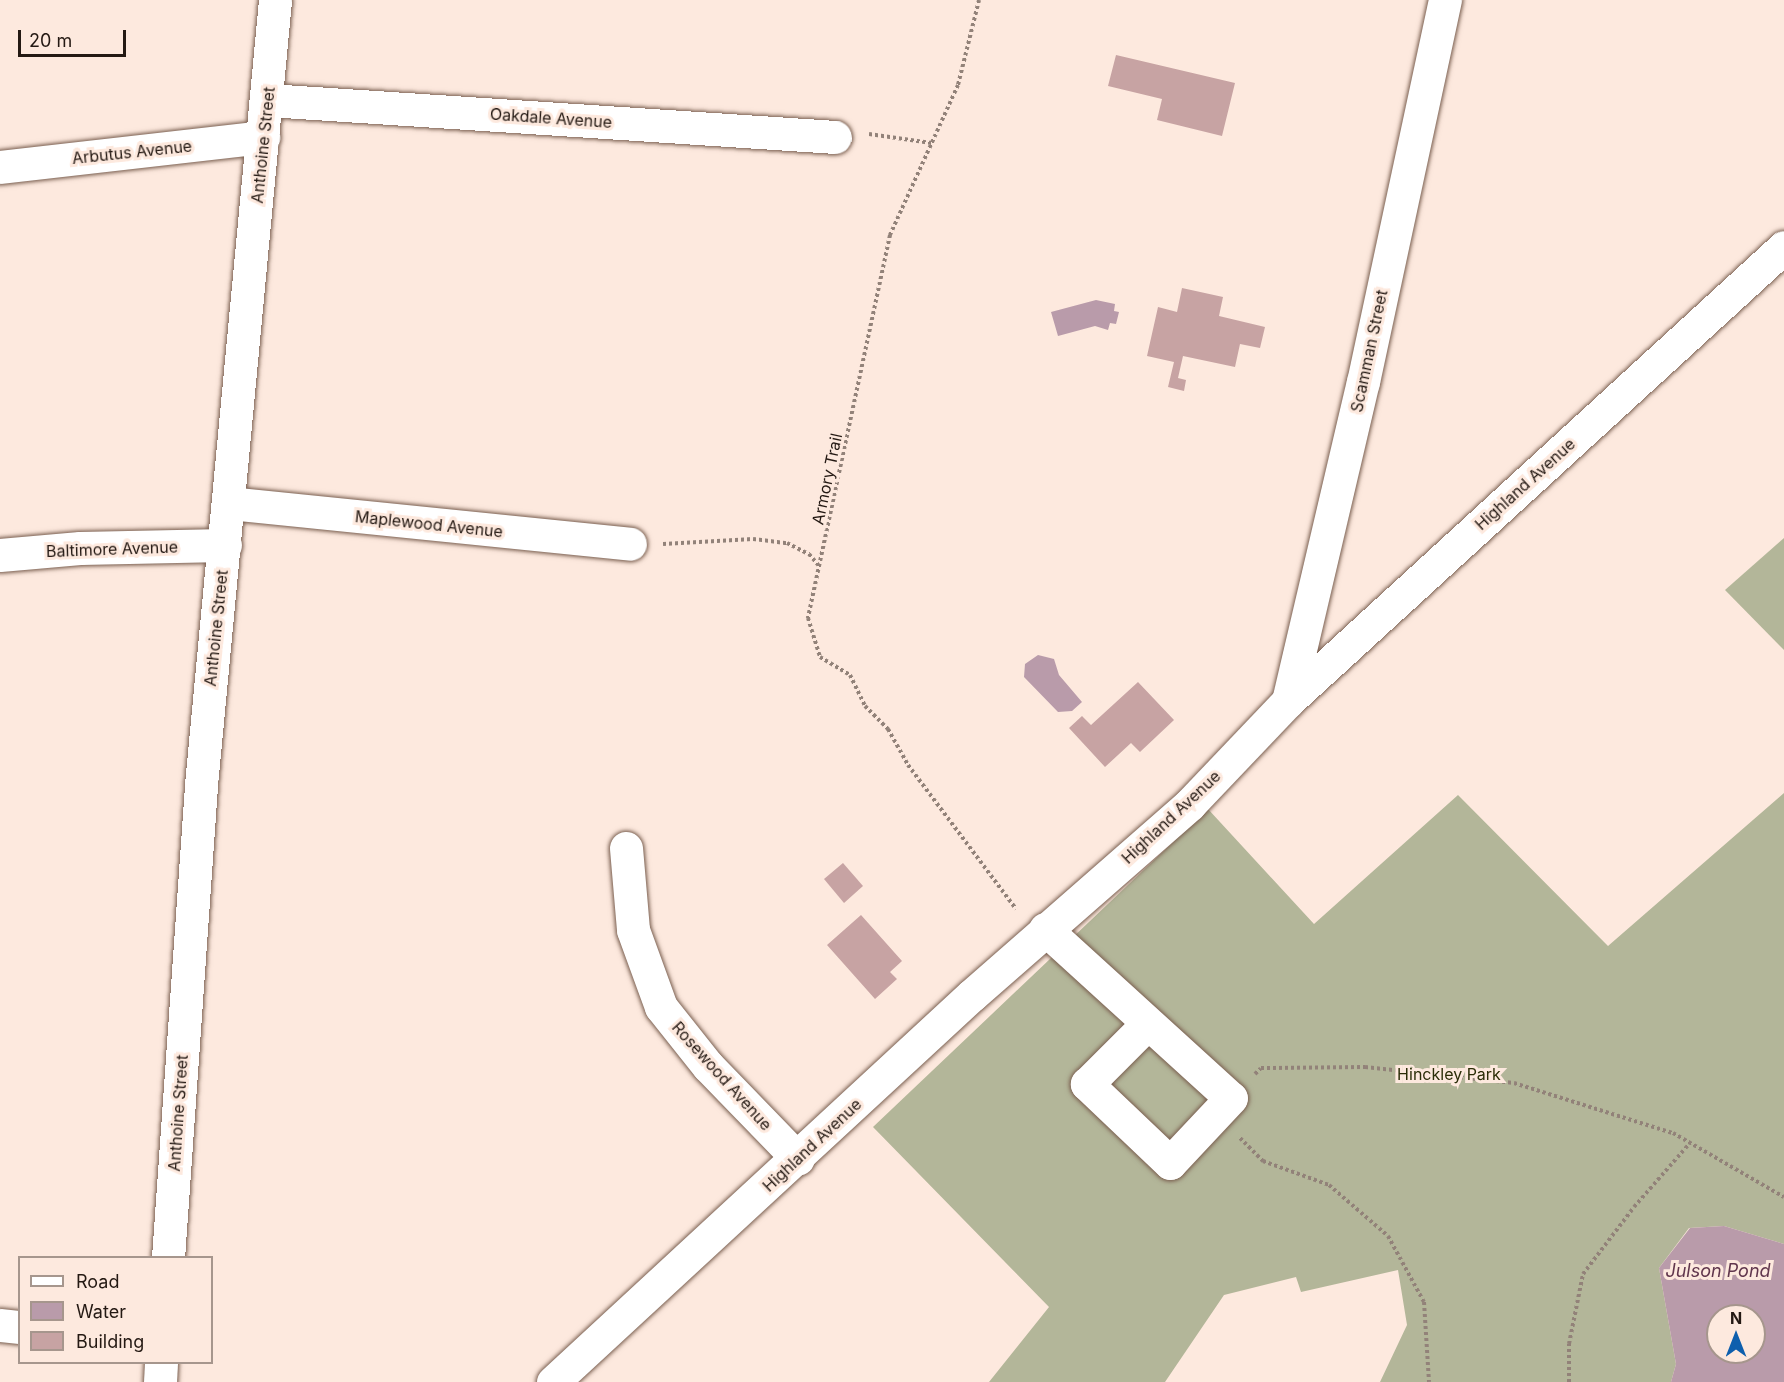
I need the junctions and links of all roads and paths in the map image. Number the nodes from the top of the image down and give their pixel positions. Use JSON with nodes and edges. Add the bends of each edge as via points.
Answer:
{"nodes":[{"id":1,"x":275,"y":0,"type":"edge"},
{"id":2,"x":979,"y":0,"type":"edge"},
{"id":3,"x":1445,"y":0,"type":"edge"},
{"id":4,"x":268,"y":100,"type":"junction"},
{"id":5,"x":835,"y":136,"type":"joint"},
{"id":6,"x":263,"y":137,"type":"junction"},
{"id":7,"x":931,"y":142,"type":"junction"},
{"id":8,"x":0,"y":167,"type":"edge"},
{"id":9,"x":1784,"y":248,"type":"edge"},
{"id":10,"x":229,"y":503,"type":"junction"},
{"id":11,"x":630,"y":544,"type":"joint"},
{"id":12,"x":225,"y":545,"type":"junction"},
{"id":13,"x":0,"y":555,"type":"edge"},
{"id":14,"x":820,"y":567,"type":"junction"},
{"id":15,"x":1288,"y":701,"type":"junction"},
{"id":16,"x":626,"y":848,"type":"dead end"},
{"id":17,"x":1016,"y":909,"type":"dead end"},
{"id":18,"x":1046,"y":929,"type":"junction"},
{"id":19,"x":1147,"y":1024,"type":"junction"},
{"id":20,"x":1224,"y":1106,"type":"junction"},
{"id":21,"x":1690,"y":1143,"type":"junction"},
{"id":22,"x":798,"y":1159,"type":"junction"},
{"id":23,"x":1784,"y":1197,"type":"edge"},
{"id":24,"x":168,"y":1256,"type":"edge"},
{"id":25,"x":0,"y":1325,"type":"edge"},
{"id":26,"x":18,"y":1327,"type":"edge"},
{"id":27,"x":161,"y":1364,"type":"edge"},
{"id":28,"x":160,"y":1382,"type":"edge"},
{"id":29,"x":553,"y":1382,"type":"edge"},
{"id":30,"x":1429,"y":1382,"type":"edge"},
{"id":31,"x":1569,"y":1382,"type":"edge"}],
"edges":[{"from":1,"to":4,"type":"street","name":"Anthoine Street"},
{"from":2,"to":7,"type":"path","name":"Armory Trail","via":[[958,85]]},
{"from":3,"to":15,"type":"street","name":"Scamman Street","via":[[1363,382]]},
{"from":4,"to":5,"type":"street","name":"Oakdale Avenue"},
{"from":4,"to":6,"type":"street","name":"Anthoine Street"},
{"from":5,"to":7,"type":"path","via":[[872,134]]},
{"from":6,"to":8,"type":"street","name":"Arbutus Avenue"},
{"from":6,"to":10,"type":"street","name":"Anthoine Street"},
{"from":7,"to":14,"type":"path","name":"Armory Trail","via":[[890,235]]},
{"from":9,"to":15,"type":"street","name":"Highland Avenue"},
{"from":10,"to":11,"type":"street","name":"Maplewood Avenue"},
{"from":10,"to":12,"type":"street","name":"Anthoine Street"},
{"from":11,"to":14,"type":"path","via":[[753,539],[787,543],[809,554]]},
{"from":12,"to":13,"type":"street","name":"Baltimore Avenue","via":[[80,548]]},
{"from":12,"to":24,"type":"street","name":"Anthoine Street","via":[[202,774]]},
{"from":14,"to":17,"type":"path","name":"Armory Trail","via":[[808,618],[820,657],[850,675],[865,706],[888,729],[908,765]]},
{"from":15,"to":18,"type":"street","name":"Highland Avenue","via":[[1191,804]]},
{"from":16,"to":22,"type":"street","name":"Rosewood Avenue","via":[[633,930],[661,1007],[708,1066]]},
{"from":18,"to":19,"type":"street"},
{"from":18,"to":22,"type":"street","name":"Highland Avenue"},
{"from":19,"to":20,"type":"street"},
{"from":19,"to":20,"type":"street","via":[[1087,1084],[1170,1163]]},
{"from":20,"to":21,"type":"path","via":[[1261,1068],[1365,1067],[1514,1083],[1673,1133]]},
{"from":20,"to":30,"type":"path","via":[[1263,1161],[1329,1185],[1388,1236],[1424,1302]]},
{"from":21,"to":23,"type":"path"},
{"from":21,"to":31,"type":"path","via":[[1583,1274],[1569,1344]]},
{"from":22,"to":29,"type":"street","name":"Highland Avenue"},
{"from":25,"to":26,"type":"street"},
{"from":27,"to":28,"type":"street"}]}
